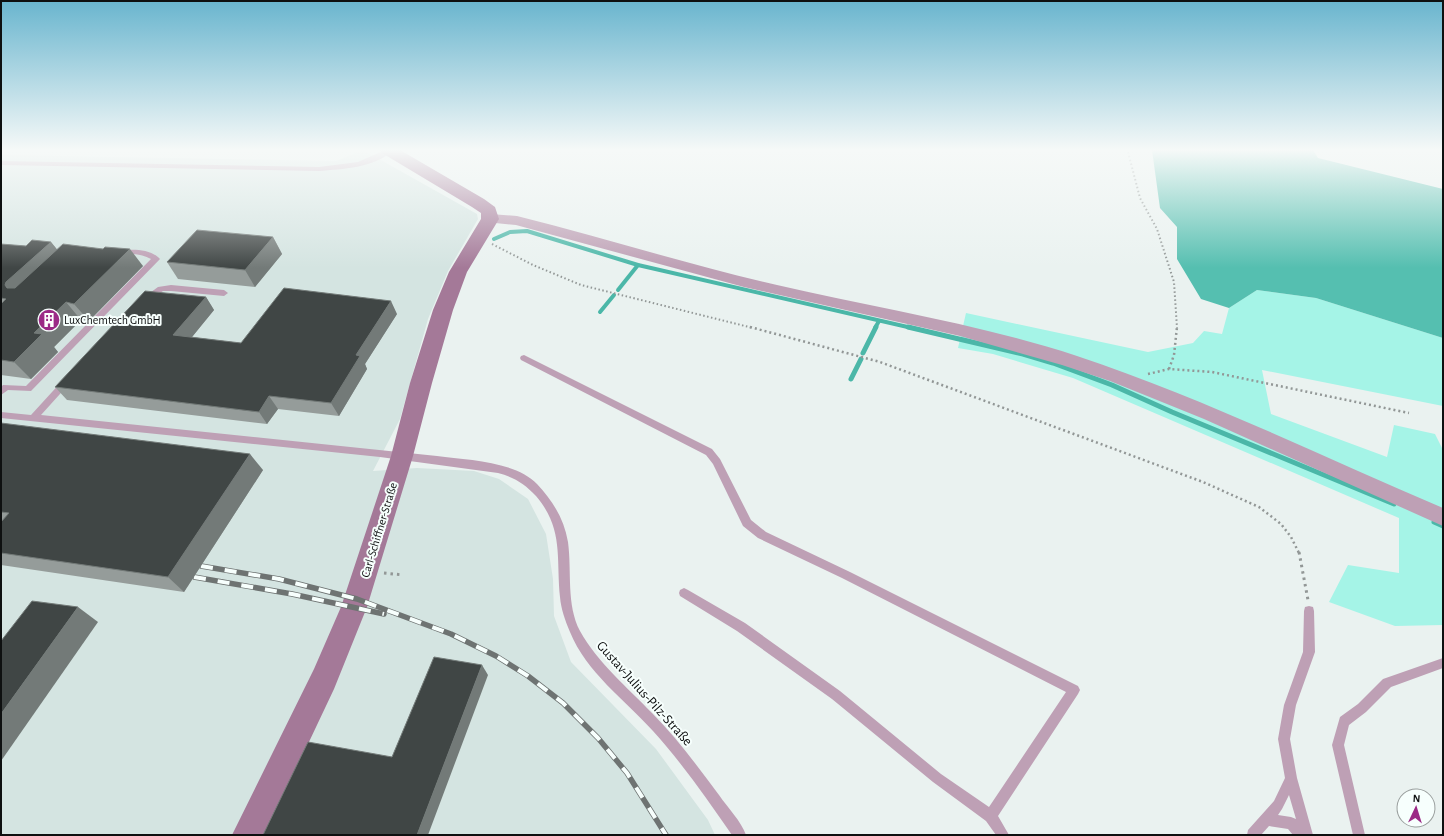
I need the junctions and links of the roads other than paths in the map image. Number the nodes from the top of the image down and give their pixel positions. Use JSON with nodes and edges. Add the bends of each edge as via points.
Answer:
{"nodes":[{"id":1,"x":453,"y":189,"type":"edge"},
{"id":2,"x":490,"y":219,"type":"junction"},
{"id":3,"x":111,"y":258,"type":"edge"},
{"id":4,"x":224,"y":293,"type":"dead end"},
{"id":5,"x":138,"y":305,"type":"edge"},
{"id":6,"x":524,"y":358,"type":"dead end"},
{"id":7,"x":74,"y":374,"type":"edge"},
{"id":8,"x":1,"y":392,"type":"edge"},
{"id":9,"x":1,"y":415,"type":"edge"},
{"id":10,"x":33,"y":418,"type":"junction"},
{"id":11,"x":402,"y":456,"type":"junction"},
{"id":12,"x":1443,"y":517,"type":"edge"},
{"id":13,"x":684,"y":593,"type":"dead end"},
{"id":14,"x":1309,"y":611,"type":"dead end"},
{"id":15,"x":1443,"y":663,"type":"edge"},
{"id":16,"x":1291,"y":778,"type":"junction"},
{"id":17,"x":991,"y":816,"type":"junction"},
{"id":18,"x":1266,"y":819,"type":"junction"},
{"id":19,"x":248,"y":835,"type":"edge"},
{"id":20,"x":740,"y":835,"type":"edge"},
{"id":21,"x":1004,"y":835,"type":"edge"},
{"id":22,"x":1253,"y":835,"type":"edge"},
{"id":23,"x":1302,"y":835,"type":"edge"},
{"id":24,"x":1307,"y":835,"type":"edge"},
{"id":25,"x":1359,"y":835,"type":"edge"}],
"edges":[{"from":1,"to":2,"type":"main road","via":[[489,212]]},
{"from":2,"to":11,"type":"main road","name":"Carl-Schiffner-Straße","via":[[458,272],[443,310]]},
{"from":2,"to":12,"type":"street","via":[[517,221],[775,289],[963,331],[1067,360],[1185,403]]},
{"from":3,"to":8,"type":"lane","via":[[126,252],[151,254],[156,258],[28,389],[6,387]]},
{"from":4,"to":5,"type":"lane","via":[[161,289]]},
{"from":6,"to":17,"type":"lane","via":[[709,452],[717,462],[747,523],[762,535],[1074,690]]},
{"from":7,"to":10,"type":"lane"},
{"from":9,"to":10,"type":"lane","name":"Gustav-Julius-Pilz-Straße"},
{"from":10,"to":11,"type":"lane","name":"Gustav-Julius-Pilz-Straße"},
{"from":11,"to":19,"type":"main road","name":"Carl-Schiffner-Straße","via":[[354,606],[324,679]]},
{"from":11,"to":20,"type":"lane","name":"Gustav-Julius-Pilz-Straße","via":[[480,466],[514,474],[531,484],[545,498],[556,518],[563,540],[567,611],[575,632],[609,680],[658,728],[714,797]]},
{"from":13,"to":17,"type":"lane","via":[[741,627],[836,695],[937,778]]},
{"from":14,"to":16,"type":"lane","via":[[1309,652],[1290,705],[1284,739]]},
{"from":15,"to":25,"type":"lane","via":[[1387,683],[1362,708],[1344,721],[1338,745]]},
{"from":16,"to":18,"type":"lane","via":[[1278,805]]},
{"from":16,"to":24,"type":"lane"},
{"from":17,"to":21,"type":"lane"},
{"from":18,"to":22,"type":"lane"},
{"from":18,"to":23,"type":"lane","via":[[1291,823]]}]}
